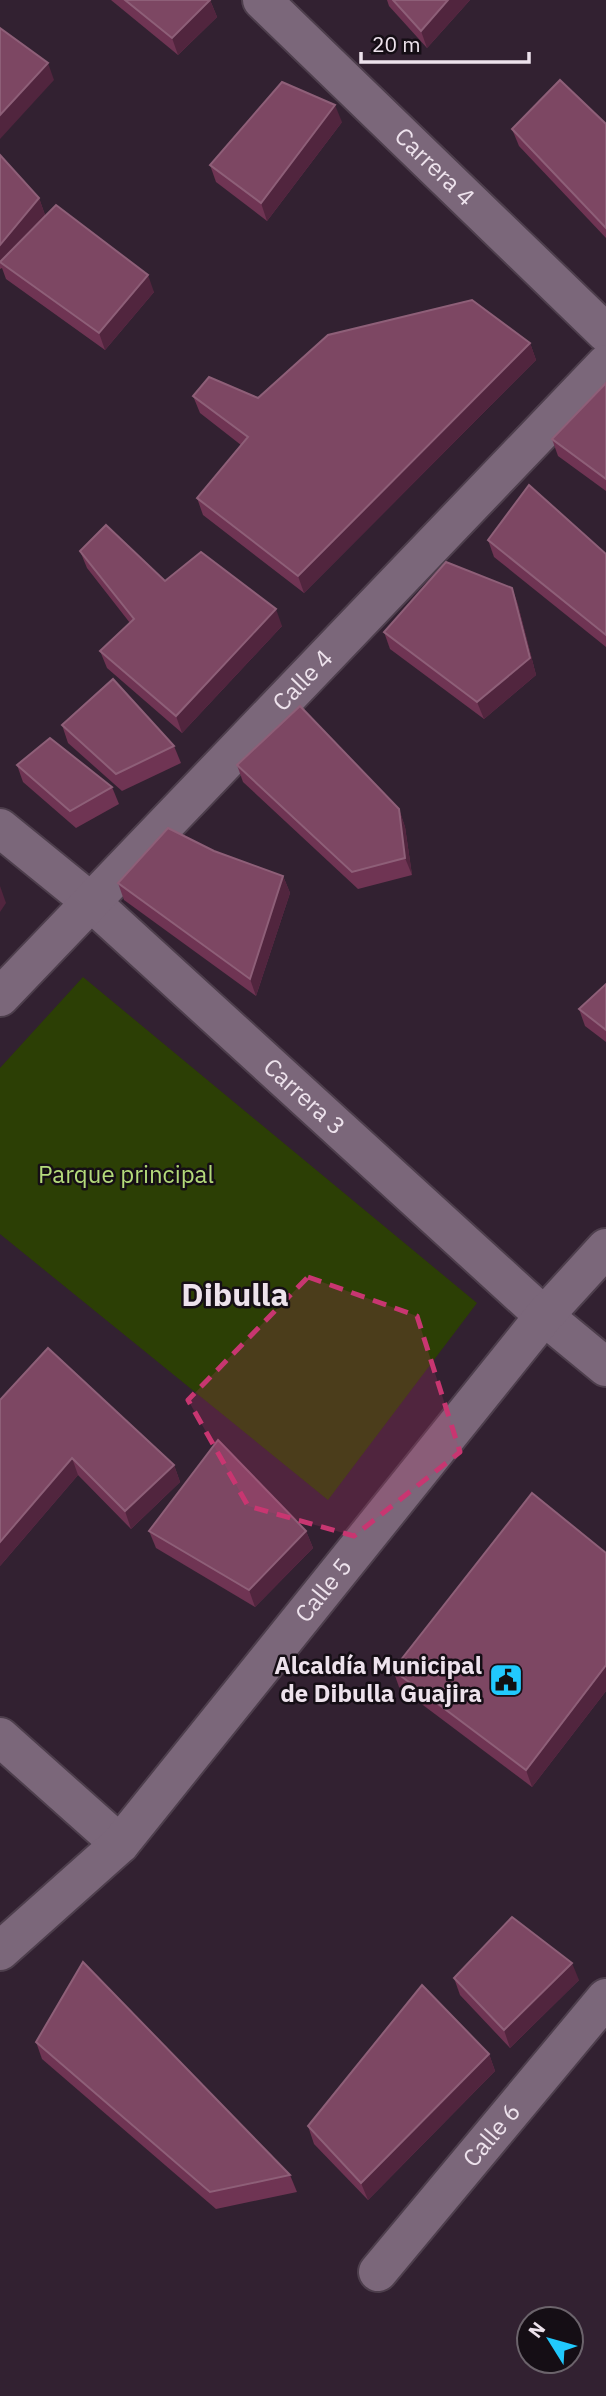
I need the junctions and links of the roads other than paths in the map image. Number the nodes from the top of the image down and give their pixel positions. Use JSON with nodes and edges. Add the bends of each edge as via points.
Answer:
{"nodes":[{"id":1,"x":262,"y":0,"type":"edge"},
{"id":2,"x":606,"y":333,"type":"edge"},
{"id":3,"x":606,"y":364,"type":"edge"},
{"id":4,"x":0,"y":828,"type":"edge"},
{"id":5,"x":91,"y":902,"type":"junction"},
{"id":6,"x":0,"y":997,"type":"edge"},
{"id":7,"x":606,"y":1248,"type":"edge"},
{"id":8,"x":544,"y":1317,"type":"junction"},
{"id":9,"x":606,"y":1367,"type":"edge"},
{"id":10,"x":0,"y":1737,"type":"edge"},
{"id":11,"x":120,"y":1844,"type":"junction"},
{"id":12,"x":0,"y":1951,"type":"edge"},
{"id":13,"x":606,"y":1998,"type":"edge"},
{"id":14,"x":377,"y":2272,"type":"dead end"}],
"edges":[{"from":1,"to":2,"type":"street","name":"Carrera 4"},
{"from":3,"to":5,"type":"street","name":"Calle 4"},
{"from":4,"to":5,"type":"street","name":"Carrera 3"},
{"from":5,"to":6,"type":"street","name":"Calle 4"},
{"from":5,"to":8,"type":"street","name":"Carrera 3"},
{"from":7,"to":8,"type":"street","name":"Calle 5"},
{"from":8,"to":9,"type":"street","name":"Carrera 3"},
{"from":8,"to":11,"type":"street","name":"Calle 5"},
{"from":10,"to":11,"type":"street"},
{"from":11,"to":12,"type":"street","name":"Calle 5"},
{"from":13,"to":14,"type":"street","name":"Calle 6"}]}
